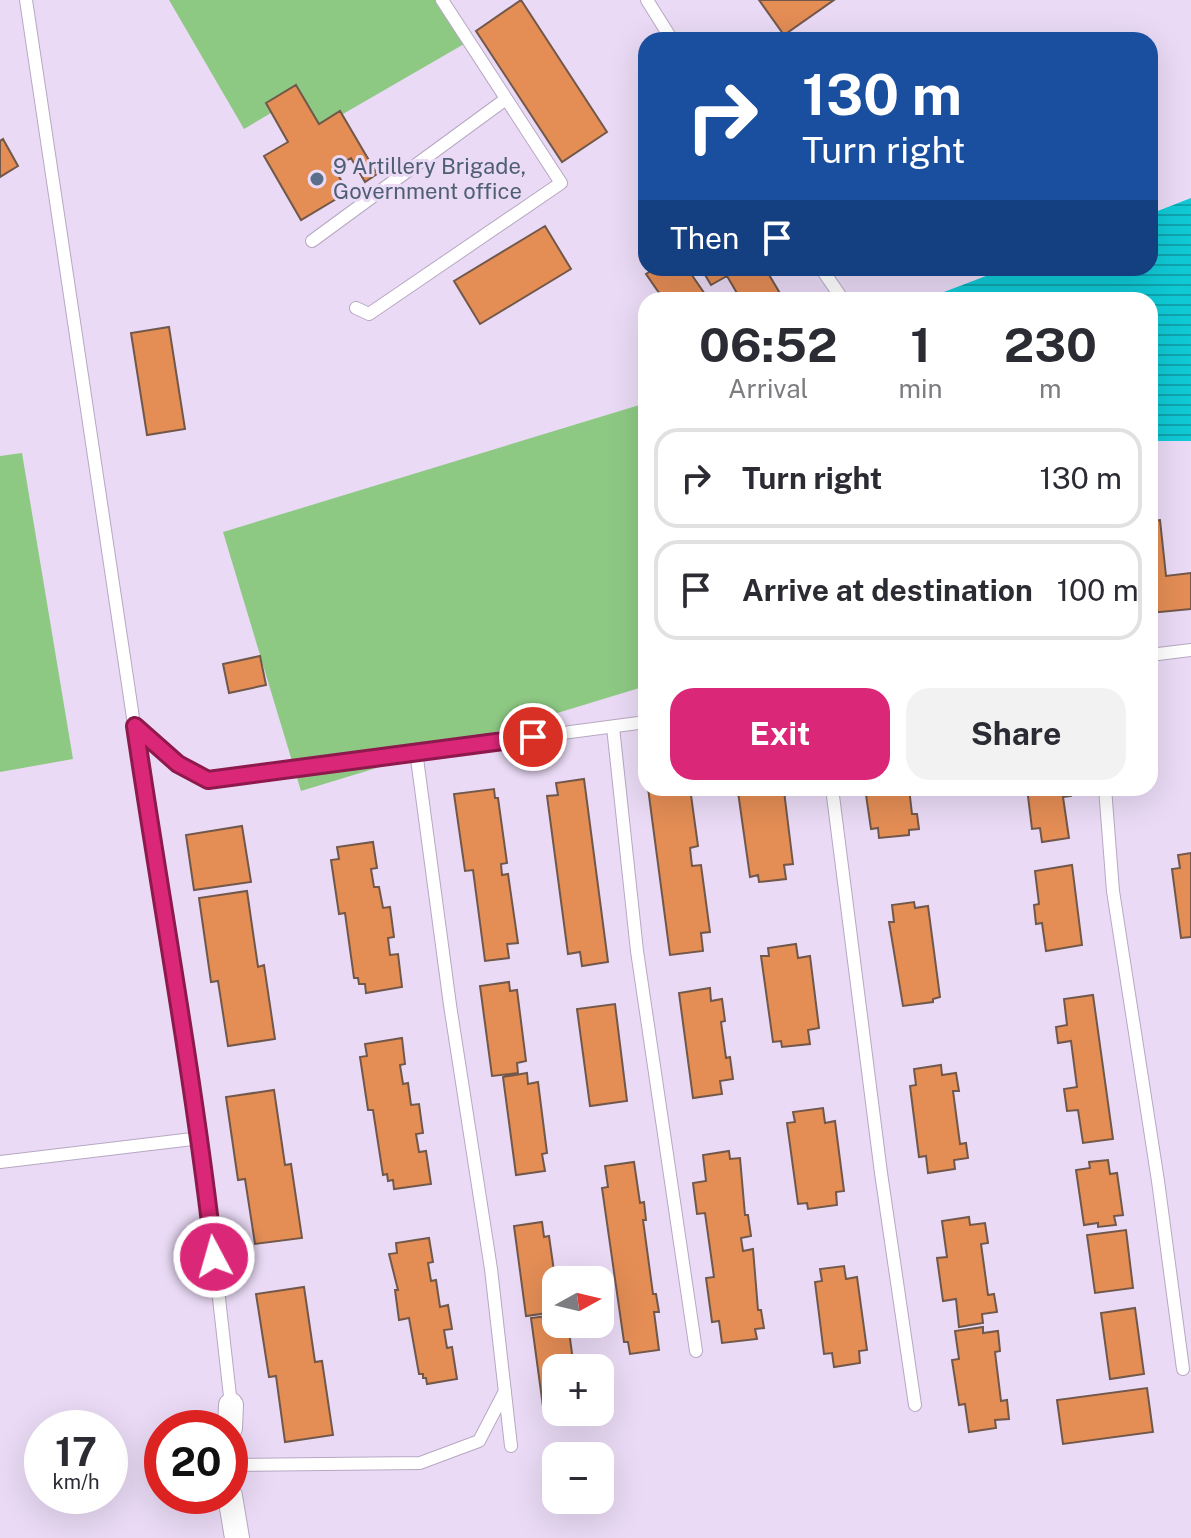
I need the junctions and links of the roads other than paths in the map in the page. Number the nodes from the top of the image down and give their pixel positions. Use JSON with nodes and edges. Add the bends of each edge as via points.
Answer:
{"nodes":[{"id":1,"x":26,"y":0,"type":"edge"},
{"id":2,"x":442,"y":0,"type":"edge"},
{"id":3,"x":647,"y":0,"type":"edge"},
{"id":4,"x":667,"y":32,"type":"edge"},
{"id":5,"x":506,"y":99,"type":"junction"},
{"id":6,"x":312,"y":241,"type":"dead end"},
{"id":7,"x":356,"y":308,"type":"dead end"},
{"id":8,"x":1191,"y":650,"type":"edge"},
{"id":9,"x":1158,"y":654,"type":"edge"},
{"id":10,"x":638,"y":723,"type":"edge"},
{"id":11,"x":135,"y":726,"type":"junction"},
{"id":12,"x":613,"y":727,"type":"junction"},
{"id":13,"x":416,"y":751,"type":"junction"},
{"id":14,"x":833,"y":796,"type":"edge"},
{"id":15,"x":1106,"y":796,"type":"edge"},
{"id":16,"x":201,"y":1138,"type":"junction"},
{"id":17,"x":0,"y":1162,"type":"edge"},
{"id":18,"x":696,"y":1351,"type":"dead end"},
{"id":19,"x":1183,"y":1369,"type":"dead end"},
{"id":20,"x":505,"y":1391,"type":"junction"},
{"id":21,"x":915,"y":1405,"type":"dead end"},
{"id":22,"x":229,"y":1410,"type":"edge"},
{"id":23,"x":511,"y":1446,"type":"dead end"},
{"id":24,"x":248,"y":1465,"type":"edge"},
{"id":25,"x":233,"y":1514,"type":"edge"},
{"id":26,"x":237,"y":1538,"type":"edge"}],
"edges":[{"from":1,"to":11,"type":"lane"},
{"from":2,"to":5,"type":"lane"},
{"from":3,"to":4,"type":"lane"},
{"from":5,"to":6,"type":"lane"},
{"from":5,"to":7,"type":"lane","via":[[561,183],[369,314]]},
{"from":8,"to":9,"type":"lane"},
{"from":10,"to":12,"type":"lane"},
{"from":11,"to":13,"type":"lane","via":[[178,764],[208,780]]},
{"from":11,"to":16,"type":"lane"},
{"from":12,"to":13,"type":"lane"},
{"from":12,"to":18,"type":"lane","via":[[637,951]]},
{"from":13,"to":20,"type":"lane"},
{"from":14,"to":21,"type":"lane"},
{"from":15,"to":19,"type":"lane","via":[[1113,891]]},
{"from":16,"to":17,"type":"lane"},
{"from":16,"to":22,"type":"lane"},
{"from":20,"to":23,"type":"lane"},
{"from":20,"to":24,"type":"lane","via":[[479,1441],[420,1463]]},
{"from":25,"to":26,"type":"street"}]}
